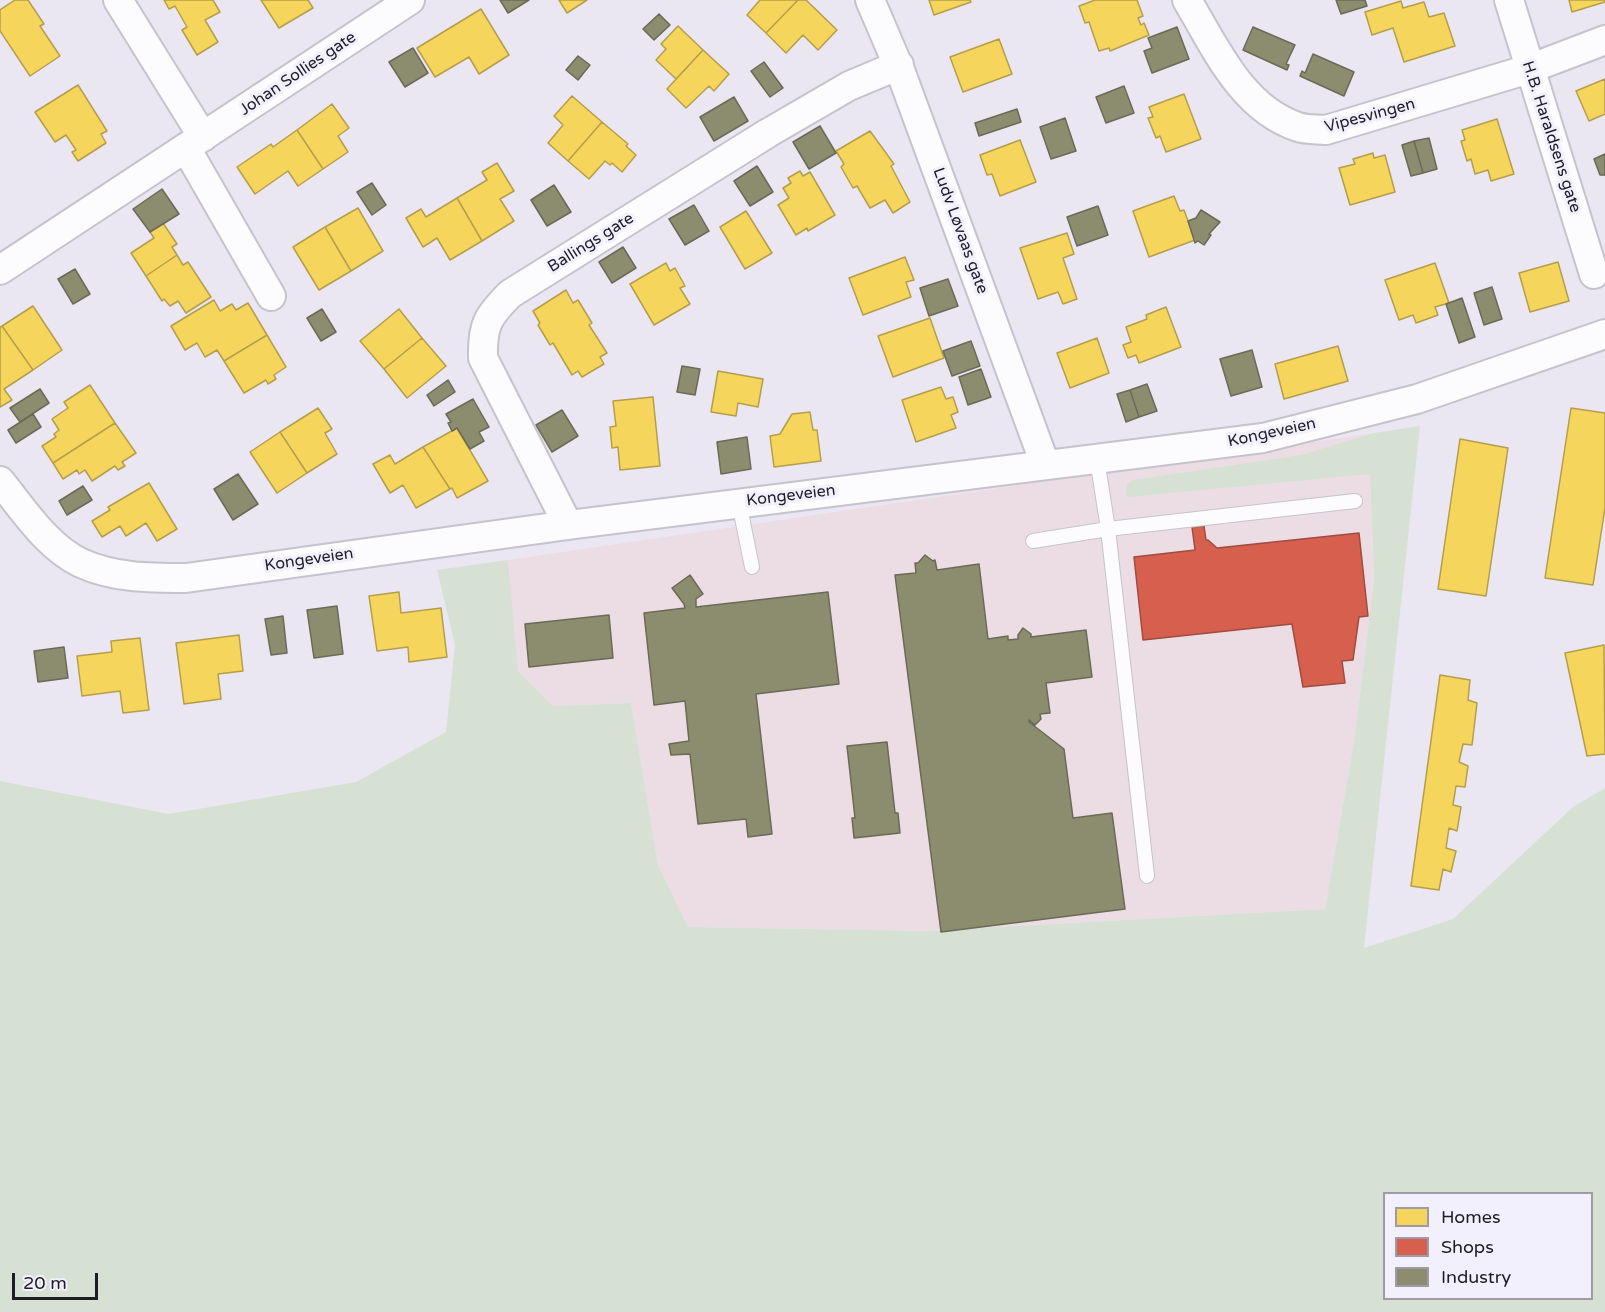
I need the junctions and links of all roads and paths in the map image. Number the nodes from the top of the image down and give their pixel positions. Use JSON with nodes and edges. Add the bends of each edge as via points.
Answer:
{"nodes":[{"id":1,"x":118,"y":0,"type":"edge"},
{"id":2,"x":410,"y":0,"type":"edge"},
{"id":3,"x":870,"y":0,"type":"edge"},
{"id":4,"x":1187,"y":0,"type":"edge"},
{"id":5,"x":1509,"y":0,"type":"edge"},
{"id":6,"x":1605,"y":40,"type":"edge"},
{"id":7,"x":898,"y":65,"type":"junction"},
{"id":8,"x":1529,"y":69,"type":"junction"},
{"id":9,"x":195,"y":142,"type":"junction"},
{"id":10,"x":0,"y":270,"type":"edge"},
{"id":11,"x":1594,"y":274,"type":"dead end"},
{"id":12,"x":271,"y":296,"type":"dead end"},
{"id":13,"x":1605,"y":334,"type":"edge"},
{"id":14,"x":1097,"y":459,"type":"junction"},
{"id":15,"x":1045,"y":464,"type":"junction"},
{"id":16,"x":0,"y":481,"type":"edge"},
{"id":17,"x":1355,"y":501,"type":"dead end"},
{"id":18,"x":739,"y":503,"type":"junction"},
{"id":19,"x":568,"y":525,"type":"junction"},
{"id":20,"x":1108,"y":529,"type":"junction"},
{"id":21,"x":1033,"y":542,"type":"dead end"},
{"id":22,"x":752,"y":567,"type":"dead end"},
{"id":23,"x":1147,"y":876,"type":"dead end"}],
"edges":[{"from":1,"to":9,"type":"street"},
{"from":2,"to":9,"type":"street","name":"Johan Sollies gate"},
{"from":3,"to":7,"type":"street","name":"Ludv Løvaas gate"},
{"from":4,"to":8,"type":"street","name":"Vipesvingen","via":[[1229,71],[1250,96],[1273,116],[1299,127],[1326,130]]},
{"from":5,"to":8,"type":"street","name":"H.B. Haraldsens gate"},
{"from":6,"to":8,"type":"street","name":"Vipesvingen"},
{"from":7,"to":15,"type":"street","name":"Ludv Løvaas gate"},
{"from":7,"to":19,"type":"street","name":"Ballings gate","via":[[849,86],[768,133],[510,294],[491,313],[483,337],[483,358]]},
{"from":8,"to":11,"type":"street","name":"H.B. Haraldsens gate"},
{"from":9,"to":10,"type":"street","name":"Johan Sollies gate"},
{"from":9,"to":12,"type":"street"},
{"from":13,"to":14,"type":"street","name":"Kongeveien","via":[[1417,399],[1263,438]]},
{"from":14,"to":15,"type":"street","name":"Kongeveien"},
{"from":14,"to":20,"type":"lane"},
{"from":15,"to":18,"type":"street","name":"Kongeveien"},
{"from":16,"to":19,"type":"street","name":"Kongeveien","via":[[34,523],[80,562],[143,578],[186,578]]},
{"from":17,"to":20,"type":"lane"},
{"from":18,"to":19,"type":"street","name":"Kongeveien"},
{"from":18,"to":22,"type":"lane"},
{"from":20,"to":21,"type":"lane"},
{"from":20,"to":23,"type":"lane"}]}
